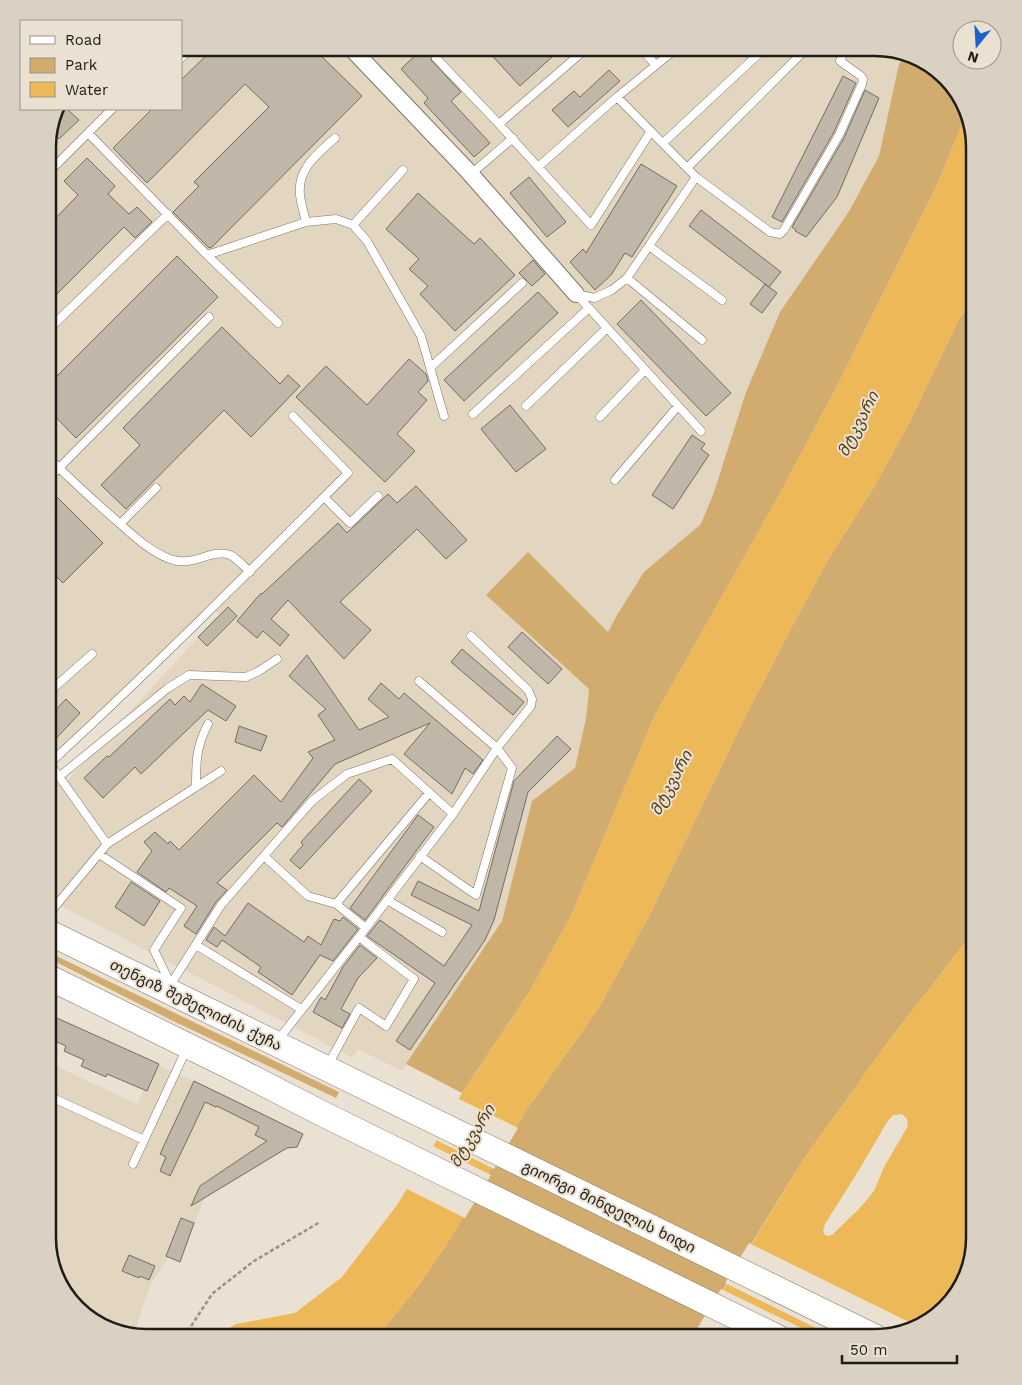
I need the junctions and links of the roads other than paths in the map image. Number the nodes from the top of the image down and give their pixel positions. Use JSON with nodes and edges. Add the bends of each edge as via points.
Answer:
{"nodes":[{"id":1,"x":359,"y":56,"type":"edge"},
{"id":2,"x":578,"y":56,"type":"edge"},
{"id":3,"x":648,"y":56,"type":"edge"},
{"id":4,"x":667,"y":56,"type":"edge"},
{"id":5,"x":756,"y":56,"type":"edge"},
{"id":6,"x":799,"y":56,"type":"edge"},
{"id":7,"x":842,"y":56,"type":"edge"},
{"id":8,"x":436,"y":58,"type":"dead end"},
{"id":9,"x":656,"y":65,"type":"junction"},
{"id":10,"x":617,"y":97,"type":"junction"},
{"id":11,"x":111,"y":110,"type":"edge"},
{"id":12,"x":500,"y":124,"type":"junction"},
{"id":13,"x":651,"y":131,"type":"junction"},
{"id":14,"x":88,"y":133,"type":"junction"},
{"id":15,"x":335,"y":138,"type":"dead end"},
{"id":16,"x":513,"y":138,"type":"junction"},
{"id":17,"x":663,"y":143,"type":"junction"},
{"id":18,"x":56,"y":165,"type":"edge"},
{"id":19,"x":538,"y":167,"type":"junction"},
{"id":20,"x":687,"y":168,"type":"junction"},
{"id":21,"x":403,"y":170,"type":"dead end"},
{"id":22,"x":471,"y":174,"type":"junction"},
{"id":23,"x":696,"y":177,"type":"junction"},
{"id":24,"x":168,"y":214,"type":"junction"},
{"id":25,"x":306,"y":222,"type":"junction"},
{"id":26,"x":353,"y":225,"type":"junction"},
{"id":27,"x":649,"y":246,"type":"junction"},
{"id":28,"x":206,"y":255,"type":"junction"},
{"id":29,"x":627,"y":278,"type":"junction"},
{"id":30,"x":522,"y":283,"type":"dead end"},
{"id":31,"x":576,"y":294,"type":"junction"},
{"id":32,"x":722,"y":300,"type":"dead end"},
{"id":33,"x":589,"y":308,"type":"junction"},
{"id":34,"x":209,"y":317,"type":"dead end"},
{"id":35,"x":56,"y":322,"type":"edge"},
{"id":36,"x":278,"y":323,"type":"dead end"},
{"id":37,"x":607,"y":328,"type":"junction"},
{"id":38,"x":702,"y":340,"type":"dead end"},
{"id":39,"x":431,"y":367,"type":"junction"},
{"id":40,"x":645,"y":370,"type":"junction"},
{"id":41,"x":526,"y":406,"type":"dead end"},
{"id":42,"x":678,"y":406,"type":"junction"},
{"id":43,"x":473,"y":414,"type":"dead end"},
{"id":44,"x":293,"y":416,"type":"dead end"},
{"id":45,"x":444,"y":416,"type":"dead end"},
{"id":46,"x":600,"y":417,"type":"dead end"},
{"id":47,"x":701,"y":431,"type":"dead end"},
{"id":48,"x":56,"y":465,"type":"edge"},
{"id":49,"x":59,"y":468,"type":"junction"},
{"id":50,"x":56,"y":471,"type":"edge"},
{"id":51,"x":615,"y":480,"type":"dead end"},
{"id":52,"x":156,"y":488,"type":"dead end"},
{"id":53,"x":378,"y":496,"type":"dead end"},
{"id":54,"x":324,"y":497,"type":"junction"},
{"id":55,"x":120,"y":524,"type":"junction"},
{"id":56,"x":250,"y":572,"type":"junction"},
{"id":57,"x":471,"y":636,"type":"dead end"},
{"id":58,"x":92,"y":654,"type":"dead end"},
{"id":59,"x":277,"y":659,"type":"dead end"},
{"id":60,"x":418,"y":682,"type":"dead end"},
{"id":61,"x":56,"y":686,"type":"edge"},
{"id":62,"x":208,"y":724,"type":"dead end"},
{"id":63,"x":497,"y":748,"type":"junction"},
{"id":64,"x":56,"y":756,"type":"edge"},
{"id":65,"x":56,"y":771,"type":"edge"},
{"id":66,"x":221,"y":771,"type":"dead end"},
{"id":67,"x":60,"y":776,"type":"junction"},
{"id":68,"x":196,"y":787,"type":"junction"},
{"id":69,"x":429,"y":794,"type":"junction"},
{"id":70,"x":452,"y":814,"type":"junction"},
{"id":71,"x":107,"y":844,"type":"junction"},
{"id":72,"x":99,"y":854,"type":"junction"},
{"id":73,"x":264,"y":856,"type":"junction"},
{"id":74,"x":420,"y":856,"type":"junction"},
{"id":75,"x":387,"y":900,"type":"junction"},
{"id":76,"x":336,"y":904,"type":"junction"},
{"id":77,"x":56,"y":905,"type":"edge"},
{"id":78,"x":366,"y":928,"type":"junction"},
{"id":79,"x":442,"y":932,"type":"dead end"},
{"id":80,"x":56,"y":936,"type":"edge"},
{"id":81,"x":359,"y":937,"type":"junction"},
{"id":82,"x":196,"y":945,"type":"junction"},
{"id":83,"x":56,"y":981,"type":"edge"},
{"id":84,"x":169,"y":988,"type":"junction"},
{"id":85,"x":301,"y":1009,"type":"junction"},
{"id":86,"x":275,"y":1044,"type":"junction"},
{"id":87,"x":188,"y":1046,"type":"junction"},
{"id":88,"x":335,"y":1073,"type":"junction"},
{"id":89,"x":56,"y":1099,"type":"edge"},
{"id":90,"x":144,"y":1140,"type":"junction"},
{"id":91,"x":133,"y":1164,"type":"dead end"},
{"id":92,"x":759,"y":1329,"type":"edge"},
{"id":93,"x":857,"y":1329,"type":"edge"}],
"edges":[{"from":1,"to":22,"type":"street"},
{"from":2,"to":12,"type":"lane"},
{"from":3,"to":9,"type":"lane"},
{"from":4,"to":9,"type":"lane"},
{"from":5,"to":17,"type":"lane"},
{"from":6,"to":20,"type":"lane"},
{"from":7,"to":23,"type":"lane","via":[[840,61],[863,79],[862,84],[840,134],[780,234],[770,232]]},
{"from":8,"to":12,"type":"lane"},
{"from":9,"to":10,"type":"lane"},
{"from":10,"to":13,"type":"lane"},
{"from":10,"to":19,"type":"lane"},
{"from":11,"to":14,"type":"lane"},
{"from":12,"to":16,"type":"lane"},
{"from":13,"to":17,"type":"lane"},
{"from":13,"to":19,"type":"lane","via":[[591,225]]},
{"from":14,"to":18,"type":"lane"},
{"from":14,"to":24,"type":"lane"},
{"from":15,"to":25,"type":"lane","via":[[310,160],[302,179],[300,193]]},
{"from":16,"to":19,"type":"lane"},
{"from":16,"to":22,"type":"lane"},
{"from":17,"to":20,"type":"lane"},
{"from":20,"to":23,"type":"lane"},
{"from":21,"to":26,"type":"lane"},
{"from":22,"to":31,"type":"street"},
{"from":23,"to":27,"type":"lane"},
{"from":24,"to":28,"type":"lane"},
{"from":24,"to":35,"type":"lane"},
{"from":25,"to":26,"type":"lane","via":[[336,219]]},
{"from":25,"to":28,"type":"lane"},
{"from":26,"to":39,"type":"lane","via":[[367,241],[421,336]]},
{"from":27,"to":29,"type":"lane"},
{"from":27,"to":32,"type":"lane"},
{"from":28,"to":36,"type":"lane"},
{"from":29,"to":31,"type":"lane","via":[[594,298]]},
{"from":29,"to":38,"type":"lane"},
{"from":30,"to":39,"type":"lane"},
{"from":31,"to":33,"type":"lane"},
{"from":33,"to":37,"type":"lane"},
{"from":33,"to":43,"type":"lane"},
{"from":34,"to":49,"type":"lane"},
{"from":37,"to":40,"type":"lane"},
{"from":37,"to":41,"type":"lane"},
{"from":39,"to":45,"type":"lane"},
{"from":40,"to":42,"type":"lane"},
{"from":40,"to":46,"type":"lane"},
{"from":42,"to":47,"type":"lane"},
{"from":42,"to":51,"type":"lane"},
{"from":44,"to":54,"type":"lane","via":[[348,473]]},
{"from":48,"to":49,"type":"lane"},
{"from":49,"to":50,"type":"lane"},
{"from":49,"to":55,"type":"lane"},
{"from":52,"to":55,"type":"lane"},
{"from":53,"to":54,"type":"lane","via":[[350,523]]},
{"from":54,"to":56,"type":"lane"},
{"from":55,"to":56,"type":"lane","via":[[145,546],[172,560],[192,562],[224,554],[232,556]]},
{"from":56,"to":64,"type":"lane"},
{"from":57,"to":63,"type":"lane","via":[[528,690],[532,699],[524,716]]},
{"from":58,"to":61,"type":"lane"},
{"from":59,"to":67,"type":"lane","via":[[246,677],[188,675]]},
{"from":60,"to":63,"type":"lane"},
{"from":62,"to":68,"type":"lane","via":[[200,740]]},
{"from":63,"to":70,"type":"lane"},
{"from":63,"to":74,"type":"lane","via":[[512,768],[476,895]]},
{"from":65,"to":67,"type":"lane"},
{"from":66,"to":68,"type":"lane"},
{"from":67,"to":71,"type":"lane"},
{"from":68,"to":71,"type":"lane"},
{"from":69,"to":70,"type":"lane"},
{"from":69,"to":73,"type":"lane","via":[[392,759],[347,774],[312,801]]},
{"from":69,"to":76,"type":"lane"},
{"from":70,"to":74,"type":"lane"},
{"from":71,"to":72,"type":"lane"},
{"from":72,"to":77,"type":"lane"},
{"from":72,"to":84,"type":"lane","via":[[181,908],[154,950]]},
{"from":73,"to":76,"type":"lane","via":[[308,896]]},
{"from":73,"to":82,"type":"lane","via":[[221,905]]},
{"from":74,"to":75,"type":"lane"},
{"from":75,"to":78,"type":"lane"},
{"from":75,"to":79,"type":"lane"},
{"from":76,"to":78,"type":"lane"},
{"from":78,"to":81,"type":"lane"},
{"from":80,"to":84,"type":"main road","name":"თენგიზ შეშელიძის ქუჩა"},
{"from":81,"to":85,"type":"lane"},
{"from":81,"to":88,"type":"lane","via":[[414,979],[386,1026],[359,1008]]},
{"from":82,"to":84,"type":"lane"},
{"from":82,"to":85,"type":"lane"},
{"from":83,"to":87,"type":"main road"},
{"from":84,"to":86,"type":"main road","name":"თენგიზ შეშელიძის ქუჩა"},
{"from":85,"to":86,"type":"lane"},
{"from":86,"to":88,"type":"main road","name":"თენგიზ შეშელიძის ქუჩა"},
{"from":87,"to":90,"type":"lane"},
{"from":87,"to":92,"type":"main road"},
{"from":88,"to":93,"type":"main road","name":"გიორგი მინდელის ხიდი"},
{"from":89,"to":90,"type":"lane"},
{"from":90,"to":91,"type":"lane"}]}
